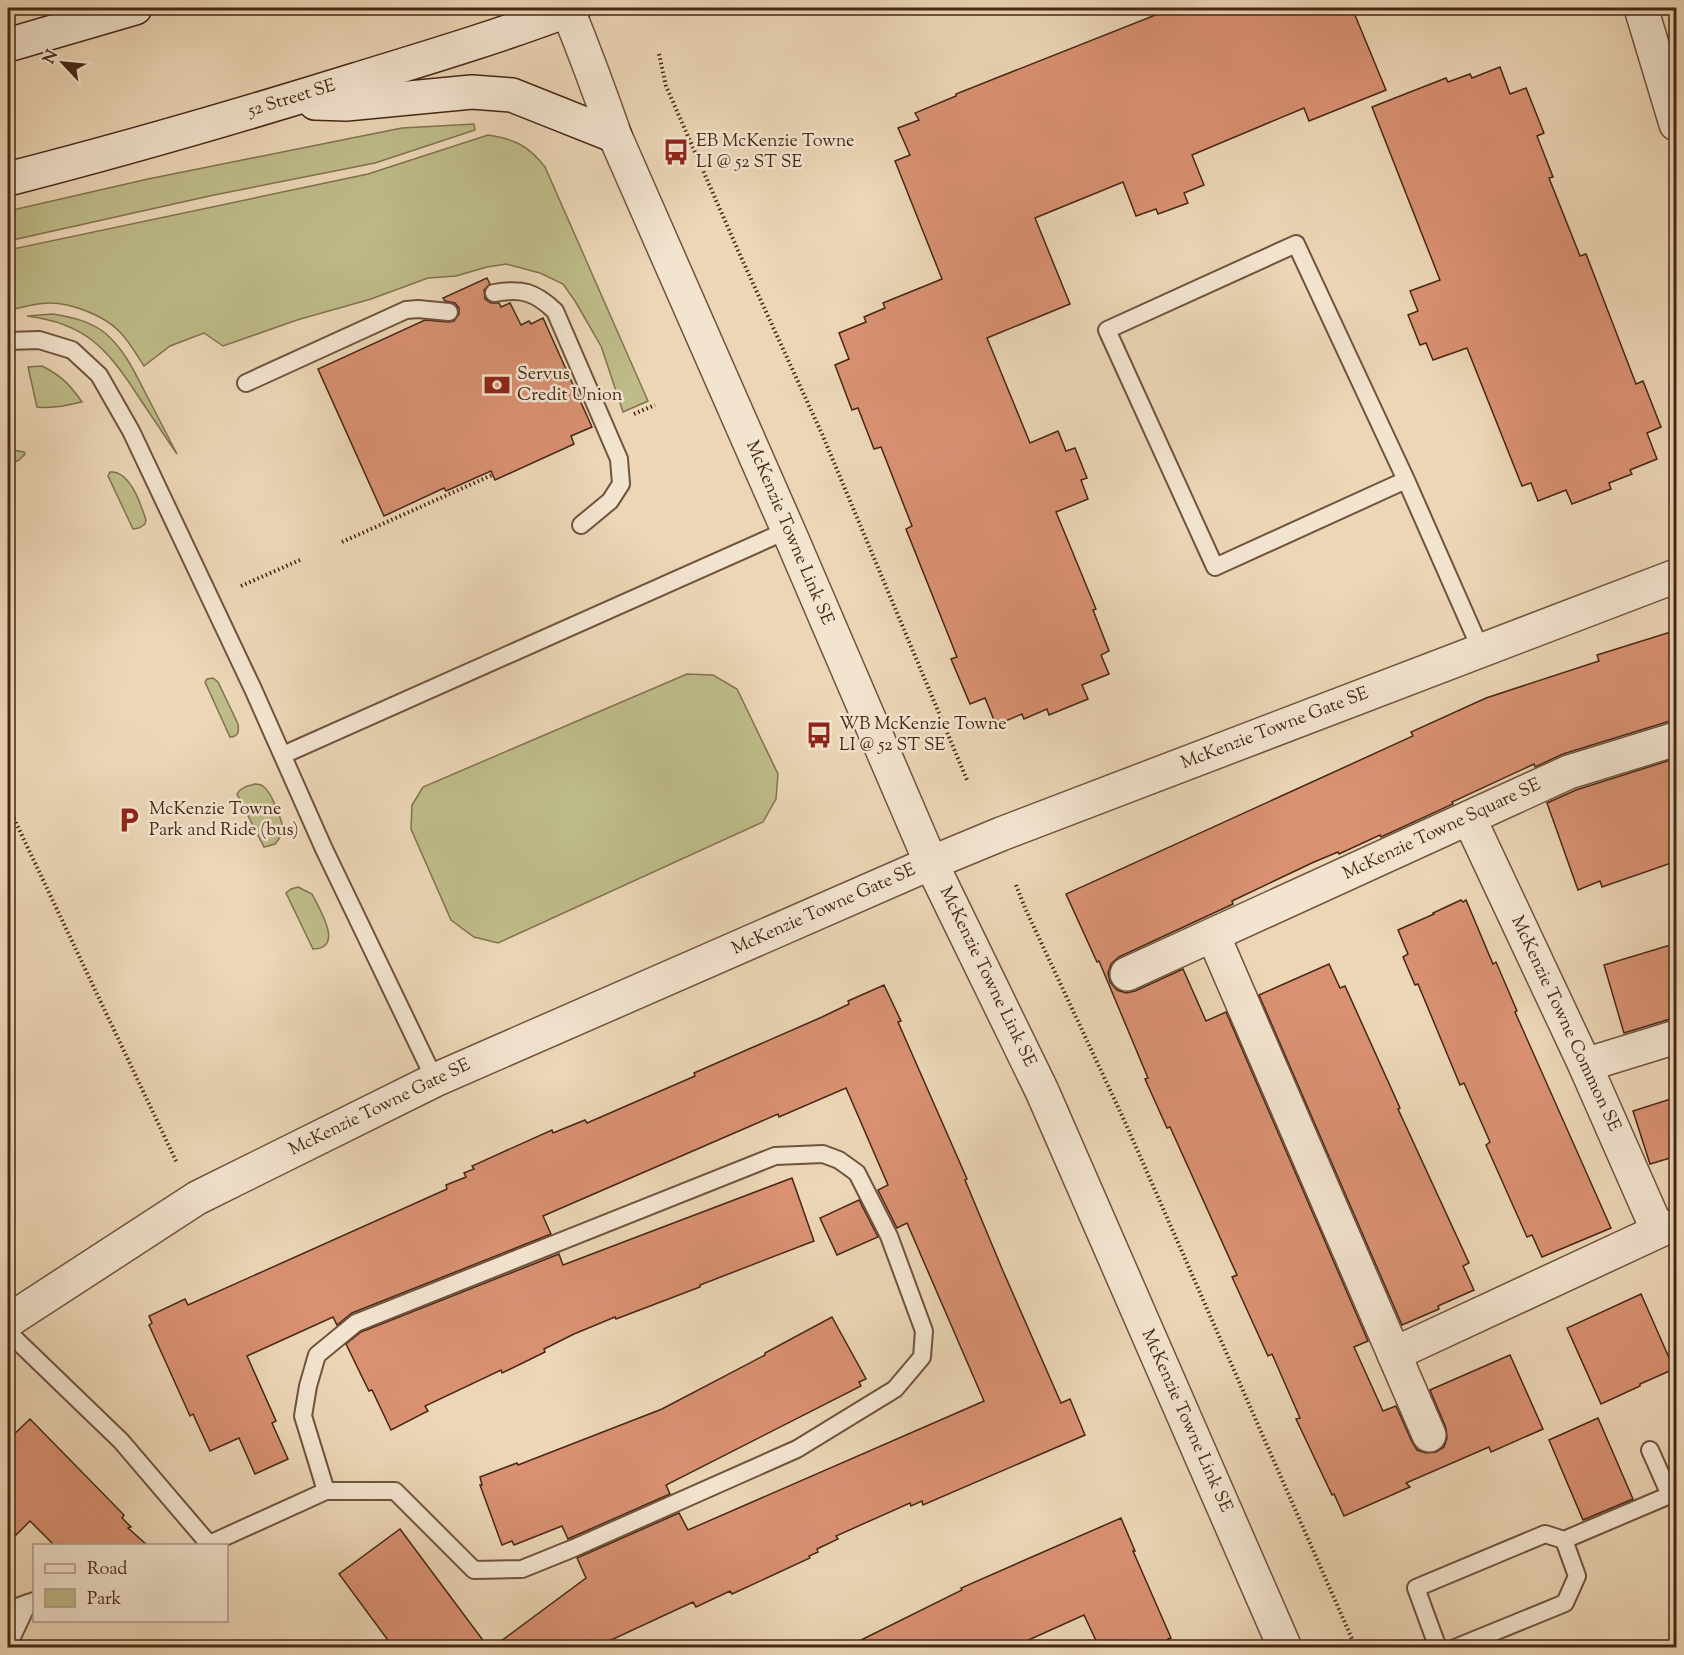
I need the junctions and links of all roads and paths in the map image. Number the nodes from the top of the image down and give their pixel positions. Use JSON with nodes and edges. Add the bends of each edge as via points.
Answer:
{"nodes":[{"id":1,"x":135,"y":8,"type":"edge"},
{"id":2,"x":569,"y":8,"type":"edge"},
{"id":3,"x":1641,"y":8,"type":"edge"},
{"id":4,"x":8,"y":45,"type":"edge"},
{"id":5,"x":659,"y":54,"type":"dead end"},
{"id":6,"x":286,"y":101,"type":"junction"},
{"id":7,"x":1677,"y":124,"type":"edge"},
{"id":8,"x":615,"y":136,"type":"junction"},
{"id":9,"x":8,"y":179,"type":"edge"},
{"id":10,"x":494,"y":294,"type":"dead end"},
{"id":11,"x":449,"y":312,"type":"dead end"},
{"id":12,"x":8,"y":341,"type":"edge"},
{"id":13,"x":9,"y":370,"type":"dead end"},
{"id":14,"x":246,"y":383,"type":"dead end"},
{"id":15,"x":8,"y":384,"type":"edge"},
{"id":16,"x":492,"y":475,"type":"dead end"},
{"id":17,"x":1406,"y":480,"type":"junction"},
{"id":18,"x":581,"y":525,"type":"dead end"},
{"id":19,"x":788,"y":530,"type":"junction"},
{"id":20,"x":342,"y":542,"type":"dead end"},
{"id":21,"x":300,"y":560,"type":"dead end"},
{"id":22,"x":1677,"y":576,"type":"edge"},
{"id":23,"x":241,"y":586,"type":"dead end"},
{"id":24,"x":1481,"y":650,"type":"junction"},
{"id":25,"x":1677,"y":739,"type":"edge"},
{"id":26,"x":283,"y":755,"type":"junction"},
{"id":27,"x":968,"y":780,"type":"dead end"},
{"id":28,"x":8,"y":806,"type":"edge"},
{"id":29,"x":1469,"y":818,"type":"junction"},
{"id":30,"x":931,"y":863,"type":"junction"},
{"id":31,"x":1016,"y":885,"type":"dead end"},
{"id":32,"x":1213,"y":935,"type":"junction"},
{"id":33,"x":1127,"y":974,"type":"dead end"},
{"id":34,"x":1677,"y":1037,"type":"edge"},
{"id":35,"x":1586,"y":1065,"type":"junction"},
{"id":36,"x":435,"y":1080,"type":"junction"},
{"id":37,"x":177,"y":1163,"type":"dead end"},
{"id":38,"x":1667,"y":1228,"type":"edge"},
{"id":39,"x":8,"y":1321,"type":"edge"},
{"id":40,"x":8,"y":1332,"type":"edge"},
{"id":41,"x":1394,"y":1354,"type":"junction"},
{"id":42,"x":1429,"y":1435,"type":"dead end"},
{"id":43,"x":1650,"y":1450,"type":"dead end"},
{"id":44,"x":326,"y":1491,"type":"junction"},
{"id":45,"x":1564,"y":1540,"type":"junction"},
{"id":46,"x":206,"y":1544,"type":"edge"},
{"id":47,"x":209,"y":1544,"type":"edge"},
{"id":48,"x":31,"y":1602,"type":"edge"},
{"id":49,"x":8,"y":1610,"type":"edge"},
{"id":50,"x":9,"y":1647,"type":"edge"},
{"id":51,"x":1284,"y":1647,"type":"edge"},
{"id":52,"x":1356,"y":1647,"type":"edge"},
{"id":53,"x":1438,"y":1647,"type":"edge"},
{"id":54,"x":1455,"y":1647,"type":"edge"}],
"edges":[{"from":1,"to":4,"type":"street"},
{"from":2,"to":6,"type":"street","name":"52 Street SE","via":[[506,33]]},
{"from":2,"to":8,"type":"street","name":"McKenzie Towne Link SE"},
{"from":3,"to":7,"type":"street"},
{"from":5,"to":27,"type":"path","via":[[666,86],[822,434]]},
{"from":6,"to":8,"type":"street","via":[[346,104],[472,92],[512,95]]},
{"from":6,"to":9,"type":"street","name":"52 Street SE"},
{"from":8,"to":19,"type":"street","name":"McKenzie Towne Link SE"},
{"from":10,"to":18,"type":"lane","via":[[529,292],[555,311],[619,459],[621,484],[610,501]]},
{"from":11,"to":14,"type":"lane","via":[[406,310]]},
{"from":12,"to":26,"type":"lane","via":[[39,340],[72,350],[99,375],[131,431]]},
{"from":13,"to":15,"type":"path"},
{"from":16,"to":20,"type":"path"},
{"from":17,"to":17,"type":"lane","via":[[1296,244],[1107,330],[1215,567]]},
{"from":17,"to":24,"type":"lane"},
{"from":19,"to":26,"type":"lane"},
{"from":19,"to":30,"type":"street","name":"McKenzie Towne Link SE"},
{"from":21,"to":23,"type":"path"},
{"from":22,"to":24,"type":"street","name":"McKenzie Towne Gate SE"},
{"from":24,"to":30,"type":"street","name":"McKenzie Towne Gate SE"},
{"from":25,"to":29,"type":"street","name":"McKenzie Towne Square SE","via":[[1569,772]]},
{"from":26,"to":36,"type":"lane"},
{"from":28,"to":37,"type":"path"},
{"from":29,"to":32,"type":"street","name":"McKenzie Towne Square SE"},
{"from":29,"to":35,"type":"street","name":"McKenzie Towne Common SE"},
{"from":30,"to":36,"type":"street","name":"McKenzie Towne Gate SE"},
{"from":30,"to":51,"type":"street","name":"McKenzie Towne Link SE","via":[[1042,1091]]},
{"from":31,"to":52,"type":"path"},
{"from":32,"to":33,"type":"street","name":"McKenzie Towne Square SE"},
{"from":32,"to":41,"type":"street"},
{"from":34,"to":35,"type":"street"},
{"from":35,"to":38,"type":"street","name":"McKenzie Towne Common SE"},
{"from":36,"to":39,"type":"street","name":"McKenzie Towne Gate SE","via":[[197,1198]]},
{"from":38,"to":41,"type":"street"},
{"from":40,"to":46,"type":"lane","via":[[122,1441]]},
{"from":41,"to":42,"type":"street"},
{"from":43,"to":45,"type":"lane","via":[[1670,1495]]},
{"from":44,"to":44,"type":"lane","via":[[303,1416],[308,1386],[317,1355],[356,1323],[775,1156],[823,1154],[857,1173],[890,1236],[924,1331],[922,1357],[895,1389],[797,1449],[522,1569],[474,1570],[395,1491]]},
{"from":44,"to":47,"type":"lane"},
{"from":45,"to":53,"type":"lane","via":[[1545,1534],[1416,1588]]},
{"from":45,"to":54,"type":"lane","via":[[1577,1576],[1565,1603]]},
{"from":48,"to":49,"type":"lane"},
{"from":48,"to":50,"type":"lane"}]}
